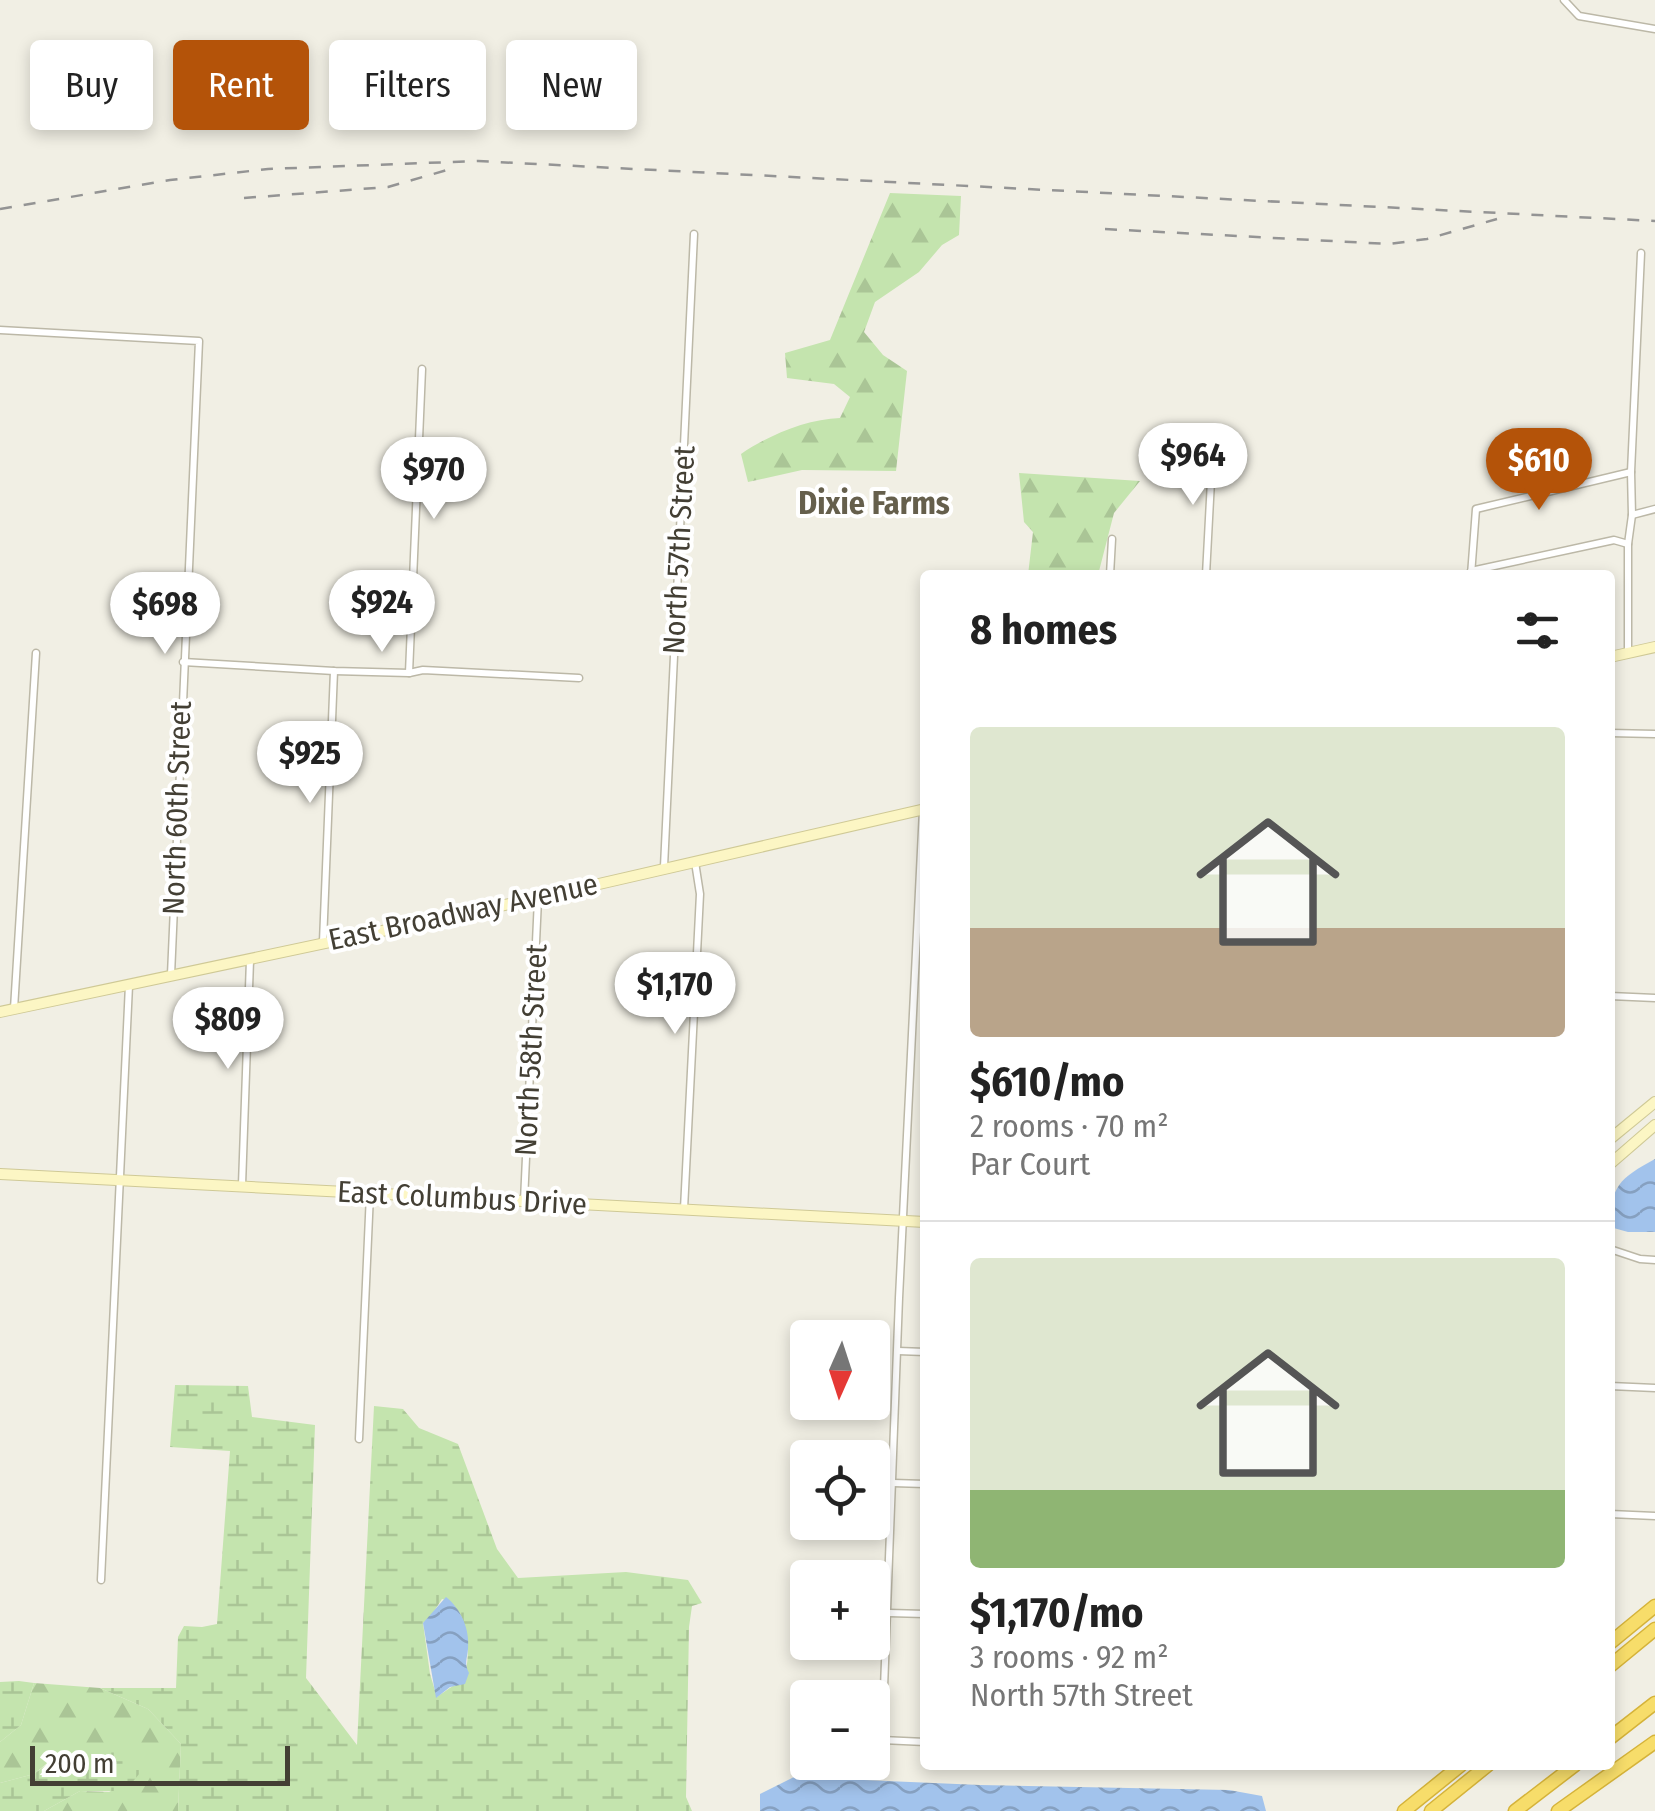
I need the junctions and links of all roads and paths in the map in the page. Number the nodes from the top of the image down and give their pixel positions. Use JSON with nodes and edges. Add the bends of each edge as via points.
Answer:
{"nodes":[{"id":1,"x":1564,"y":0,"type":"edge"},
{"id":2,"x":1655,"y":29,"type":"edge"},
{"id":3,"x":694,"y":234,"type":"dead end"},
{"id":4,"x":1642,"y":254,"type":"dead end"},
{"id":5,"x":0,"y":330,"type":"edge"},
{"id":6,"x":422,"y":369,"type":"dead end"},
{"id":7,"x":1213,"y":444,"type":"dead end"},
{"id":8,"x":1631,"y":472,"type":"junction"},
{"id":9,"x":1655,"y":508,"type":"edge"},
{"id":10,"x":1632,"y":516,"type":"junction"},
{"id":11,"x":1112,"y":539,"type":"dead end"},
{"id":12,"x":1628,"y":544,"type":"junction"},
{"id":13,"x":1110,"y":570,"type":"edge"},
{"id":14,"x":1206,"y":570,"type":"edge"},
{"id":15,"x":1471,"y":570,"type":"edge"},
{"id":16,"x":1484,"y":570,"type":"edge"},
{"id":17,"x":1655,"y":647,"type":"edge"},
{"id":18,"x":36,"y":653,"type":"dead end"},
{"id":19,"x":1628,"y":653,"type":"junction"},
{"id":20,"x":1615,"y":656,"type":"edge"},
{"id":21,"x":183,"y":662,"type":"junction"},
{"id":22,"x":334,"y":672,"type":"junction"},
{"id":23,"x":409,"y":674,"type":"junction"},
{"id":24,"x":579,"y":678,"type":"dead end"},
{"id":25,"x":1615,"y":733,"type":"edge"},
{"id":26,"x":1655,"y":734,"type":"edge"},
{"id":27,"x":920,"y":810,"type":"edge"},
{"id":28,"x":694,"y":861,"type":"junction"},
{"id":29,"x":664,"y":867,"type":"junction"},
{"id":30,"x":920,"y":875,"type":"edge"},
{"id":31,"x":538,"y":898,"type":"junction"},
{"id":32,"x":323,"y":942,"type":"junction"},
{"id":33,"x":915,"y":958,"type":"junction"},
{"id":34,"x":920,"y":958,"type":"edge"},
{"id":35,"x":250,"y":960,"type":"junction"},
{"id":36,"x":170,"y":976,"type":"junction"},
{"id":37,"x":129,"y":985,"type":"junction"},
{"id":38,"x":1615,"y":996,"type":"edge"},
{"id":39,"x":1655,"y":998,"type":"edge"},
{"id":40,"x":14,"y":1009,"type":"junction"},
{"id":41,"x":0,"y":1012,"type":"edge"},
{"id":42,"x":1655,"y":1102,"type":"edge"},
{"id":43,"x":1655,"y":1125,"type":"edge"},
{"id":44,"x":1615,"y":1135,"type":"edge"},
{"id":45,"x":1615,"y":1160,"type":"edge"},
{"id":46,"x":0,"y":1174,"type":"edge"},
{"id":47,"x":118,"y":1180,"type":"junction"},
{"id":48,"x":242,"y":1186,"type":"junction"},
{"id":49,"x":370,"y":1193,"type":"junction"},
{"id":50,"x":524,"y":1202,"type":"junction"},
{"id":51,"x":684,"y":1210,"type":"junction"},
{"id":52,"x":902,"y":1221,"type":"junction"},
{"id":53,"x":920,"y":1222,"type":"edge"},
{"id":54,"x":1615,"y":1251,"type":"edge"},
{"id":55,"x":1655,"y":1260,"type":"edge"},
{"id":56,"x":898,"y":1351,"type":"junction"},
{"id":57,"x":920,"y":1352,"type":"edge"},
{"id":58,"x":1615,"y":1386,"type":"edge"},
{"id":59,"x":1655,"y":1388,"type":"edge"},
{"id":60,"x":360,"y":1439,"type":"dead end"},
{"id":61,"x":893,"y":1483,"type":"junction"},
{"id":62,"x":920,"y":1484,"type":"edge"},
{"id":63,"x":1615,"y":1514,"type":"edge"},
{"id":64,"x":1655,"y":1516,"type":"edge"},
{"id":65,"x":101,"y":1580,"type":"dead end"},
{"id":66,"x":890,"y":1580,"type":"edge"},
{"id":67,"x":1655,"y":1606,"type":"edge"},
{"id":68,"x":890,"y":1613,"type":"edge"},
{"id":69,"x":920,"y":1614,"type":"edge"},
{"id":70,"x":1655,"y":1629,"type":"edge"},
{"id":71,"x":1615,"y":1640,"type":"edge"},
{"id":72,"x":886,"y":1660,"type":"edge"},
{"id":73,"x":1615,"y":1662,"type":"edge"},
{"id":74,"x":1655,"y":1704,"type":"edge"},
{"id":75,"x":1615,"y":1734,"type":"edge"},
{"id":76,"x":920,"y":1742,"type":"edge"},
{"id":77,"x":1655,"y":1742,"type":"edge"},
{"id":78,"x":1455,"y":1770,"type":"edge"},
{"id":79,"x":1482,"y":1770,"type":"edge"},
{"id":80,"x":1568,"y":1770,"type":"edge"},
{"id":81,"x":1404,"y":1811,"type":"edge"},
{"id":82,"x":1431,"y":1811,"type":"edge"},
{"id":83,"x":1515,"y":1811,"type":"edge"},
{"id":84,"x":1558,"y":1811,"type":"edge"}],
"edges":[{"from":1,"to":2,"type":"street","via":[[1579,16]]},
{"from":3,"to":29,"type":"street","name":"North 57th Street"},
{"from":4,"to":8,"type":"street"},
{"from":5,"to":21,"type":"street","name":"North 60th Street","via":[[199,341]]},
{"from":6,"to":23,"type":"street"},
{"from":7,"to":14,"type":"street"},
{"from":8,"to":10,"type":"street"},
{"from":8,"to":15,"type":"street","via":[[1476,509]]},
{"from":9,"to":10,"type":"street"},
{"from":10,"to":12,"type":"street"},
{"from":11,"to":13,"type":"street"},
{"from":12,"to":16,"type":"street","via":[[1614,540]]},
{"from":12,"to":19,"type":"street"},
{"from":17,"to":19,"type":"main road"},
{"from":18,"to":40,"type":"street"},
{"from":19,"to":20,"type":"main road"},
{"from":21,"to":22,"type":"street"},
{"from":21,"to":36,"type":"street","name":"North 60th Street"},
{"from":22,"to":23,"type":"street"},
{"from":22,"to":32,"type":"street"},
{"from":23,"to":24,"type":"street"},
{"from":25,"to":26,"type":"street"},
{"from":27,"to":28,"type":"main road","name":"East Broadway Avenue"},
{"from":28,"to":29,"type":"main road","name":"East Broadway Avenue"},
{"from":28,"to":51,"type":"street","via":[[700,894]]},
{"from":29,"to":31,"type":"main road","name":"East Broadway Avenue"},
{"from":30,"to":33,"type":"street"},
{"from":31,"to":32,"type":"main road","name":"East Broadway Avenue"},
{"from":31,"to":50,"type":"street","name":"North 58th Street"},
{"from":32,"to":35,"type":"main road","name":"East Broadway Avenue"},
{"from":33,"to":34,"type":"street"},
{"from":33,"to":52,"type":"street"},
{"from":35,"to":36,"type":"main road","name":"East Broadway Avenue"},
{"from":35,"to":48,"type":"street"},
{"from":36,"to":37,"type":"main road","name":"East Broadway Avenue"},
{"from":37,"to":40,"type":"main road","name":"East Broadway Avenue"},
{"from":37,"to":47,"type":"street"},
{"from":38,"to":39,"type":"street"},
{"from":40,"to":41,"type":"main road","name":"East Broadway Avenue"},
{"from":42,"to":44,"type":"main road"},
{"from":43,"to":45,"type":"main road"},
{"from":46,"to":47,"type":"main road","name":"East Columbus Drive"},
{"from":47,"to":48,"type":"main road","name":"East Columbus Drive"},
{"from":47,"to":65,"type":"street"},
{"from":48,"to":49,"type":"main road","name":"East Columbus Drive"},
{"from":49,"to":50,"type":"main road","name":"East Columbus Drive"},
{"from":49,"to":60,"type":"street"},
{"from":50,"to":51,"type":"main road","name":"East Columbus Drive"},
{"from":51,"to":52,"type":"main road","name":"East Columbus Drive"},
{"from":52,"to":53,"type":"main road","name":"East Columbus Drive"},
{"from":52,"to":56,"type":"street"},
{"from":54,"to":55,"type":"street"},
{"from":56,"to":57,"type":"street"},
{"from":56,"to":61,"type":"street"},
{"from":58,"to":59,"type":"street"},
{"from":61,"to":62,"type":"street"},
{"from":61,"to":66,"type":"street"},
{"from":63,"to":64,"type":"street"},
{"from":67,"to":71,"type":"highway"},
{"from":68,"to":69,"type":"street"},
{"from":70,"to":73,"type":"highway"},
{"from":72,"to":76,"type":"street","via":[[882,1740]]},
{"from":74,"to":75,"type":"highway"},
{"from":77,"to":84,"type":"highway"},
{"from":78,"to":81,"type":"highway"},
{"from":79,"to":82,"type":"highway"},
{"from":80,"to":83,"type":"highway"}]}
